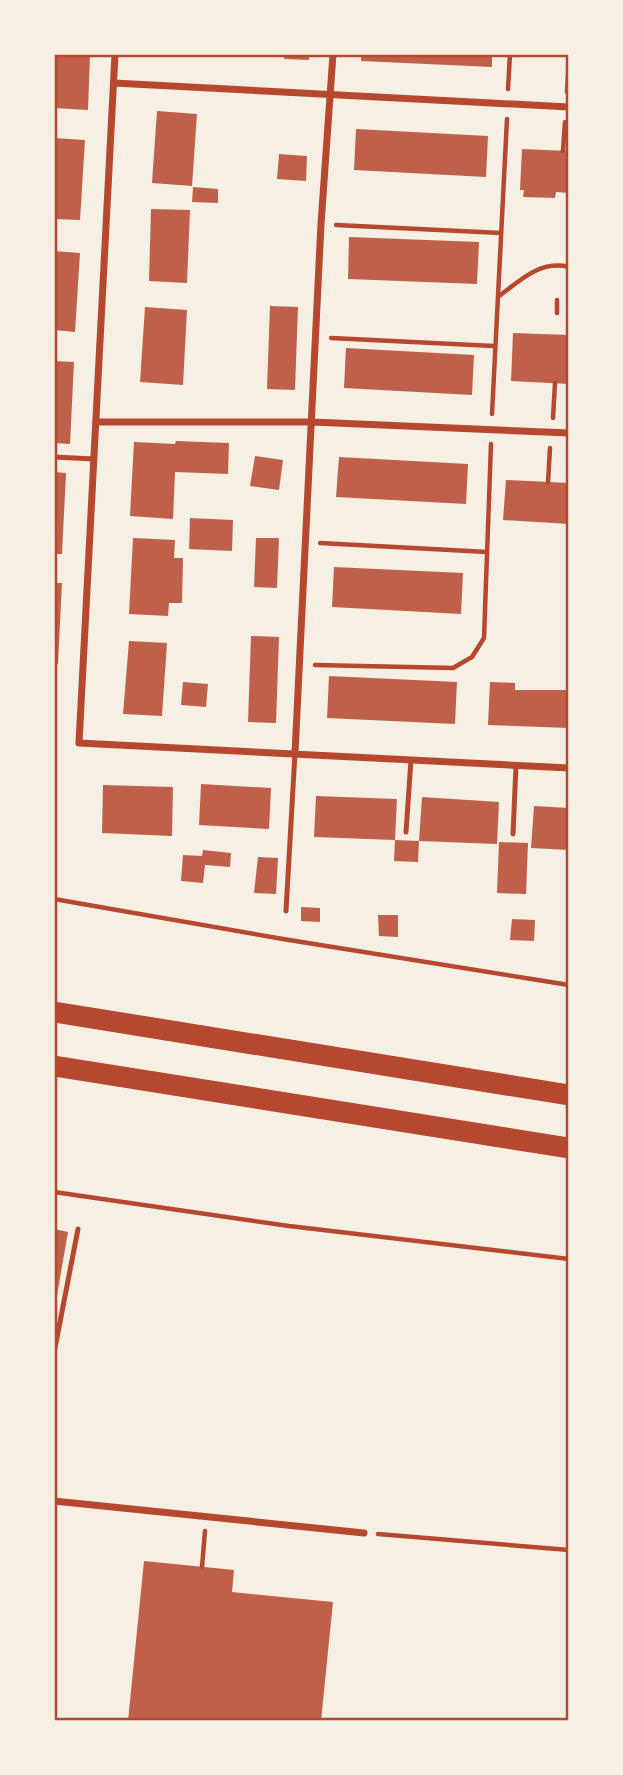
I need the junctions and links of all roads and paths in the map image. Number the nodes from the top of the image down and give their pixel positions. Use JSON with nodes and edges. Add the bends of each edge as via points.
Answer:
{"nodes":[{"id":1,"x":115,"y":54,"type":"edge"},
{"id":2,"x":333,"y":54,"type":"edge"},
{"id":3,"x":510,"y":54,"type":"edge"},
{"id":4,"x":569,"y":58,"type":"edge"},
{"id":5,"x":114,"y":83,"type":"junction"},
{"id":6,"x":508,"y":90,"type":"dead end"},
{"id":7,"x":331,"y":95,"type":"junction"},
{"id":8,"x":567,"y":107,"type":"edge"},
{"id":9,"x":507,"y":118,"type":"dead end"},
{"id":10,"x":563,"y":151,"type":"dead end"},
{"id":11,"x":321,"y":224,"type":"junction"},
{"id":12,"x":501,"y":233,"type":"junction"},
{"id":13,"x":569,"y":267,"type":"edge"},
{"id":14,"x":498,"y":297,"type":"junction"},
{"id":15,"x":558,"y":300,"type":"dead end"},
{"id":16,"x":557,"y":313,"type":"dead end"},
{"id":17,"x":316,"y":337,"type":"junction"},
{"id":18,"x":494,"y":346,"type":"junction"},
{"id":19,"x":555,"y":383,"type":"dead end"},
{"id":20,"x":96,"y":422,"type":"junction"},
{"id":21,"x":312,"y":422,"type":"junction"},
{"id":22,"x":492,"y":430,"type":"junction"},
{"id":23,"x":551,"y":432,"type":"junction"},
{"id":24,"x":569,"y":433,"type":"edge"},
{"id":25,"x":54,"y":457,"type":"edge"},
{"id":26,"x":94,"y":459,"type":"junction"},
{"id":27,"x":548,"y":482,"type":"dead end"},
{"id":28,"x":306,"y":542,"type":"junction"},
{"id":29,"x":487,"y":552,"type":"junction"},
{"id":30,"x":300,"y":665,"type":"junction"},
{"id":31,"x":295,"y":753,"type":"junction"},
{"id":32,"x":411,"y":760,"type":"junction"},
{"id":33,"x":516,"y":766,"type":"junction"},
{"id":34,"x":569,"y":768,"type":"edge"},
{"id":35,"x":406,"y":832,"type":"dead end"},
{"id":36,"x":513,"y":834,"type":"dead end"},
{"id":37,"x":54,"y":899,"type":"edge"},
{"id":38,"x":286,"y":911,"type":"dead end"},
{"id":39,"x":569,"y":985,"type":"edge"},
{"id":40,"x":54,"y":1012,"type":"edge"},
{"id":41,"x":54,"y":1066,"type":"edge"},
{"id":42,"x":569,"y":1095,"type":"edge"},
{"id":43,"x":569,"y":1148,"type":"edge"},
{"id":44,"x":54,"y":1192,"type":"edge"},
{"id":45,"x":78,"y":1229,"type":"dead end"},
{"id":46,"x":569,"y":1259,"type":"edge"},
{"id":47,"x":54,"y":1353,"type":"edge"},
{"id":48,"x":54,"y":1501,"type":"edge"},
{"id":49,"x":206,"y":1516,"type":"junction"},
{"id":50,"x":364,"y":1533,"type":"joint"},
{"id":51,"x":569,"y":1550,"type":"edge"},
{"id":52,"x":202,"y":1567,"type":"dead end"}],
"edges":[{"from":1,"to":5,"type":"street"},
{"from":2,"to":7,"type":"street"},
{"from":3,"to":6,"type":"path"},
{"from":4,"to":8,"type":"path"},
{"from":5,"to":7,"type":"street"},
{"from":5,"to":20,"type":"street"},
{"from":7,"to":8,"type":"street"},
{"from":7,"to":11,"type":"street"},
{"from":8,"to":10,"type":"path"},
{"from":9,"to":12,"type":"path"},
{"from":11,"to":12,"type":"path"},
{"from":11,"to":17,"type":"street"},
{"from":12,"to":14,"type":"path"},
{"from":13,"to":14,"type":"path","via":[[538,268]]},
{"from":14,"to":18,"type":"path"},
{"from":15,"to":16,"type":"path"},
{"from":17,"to":18,"type":"path"},
{"from":17,"to":21,"type":"street"},
{"from":18,"to":22,"type":"path"},
{"from":19,"to":23,"type":"path"},
{"from":20,"to":21,"type":"street"},
{"from":20,"to":26,"type":"street"},
{"from":21,"to":22,"type":"street"},
{"from":21,"to":28,"type":"street"},
{"from":22,"to":23,"type":"street"},
{"from":22,"to":29,"type":"path"},
{"from":23,"to":24,"type":"street"},
{"from":23,"to":27,"type":"path"},
{"from":25,"to":26,"type":"lane"},
{"from":26,"to":31,"type":"street","via":[[79,743]]},
{"from":28,"to":29,"type":"path"},
{"from":28,"to":30,"type":"street"},
{"from":29,"to":30,"type":"path","via":[[484,638],[472,657],[453,668]]},
{"from":30,"to":31,"type":"street"},
{"from":31,"to":32,"type":"street"},
{"from":31,"to":38,"type":"lane"},
{"from":32,"to":33,"type":"street"},
{"from":32,"to":35,"type":"lane"},
{"from":33,"to":34,"type":"street"},
{"from":33,"to":36,"type":"lane"},
{"from":37,"to":39,"type":"path"},
{"from":40,"to":42,"type":"highway"},
{"from":41,"to":43,"type":"highway"},
{"from":44,"to":46,"type":"path"},
{"from":45,"to":47,"type":"lane"},
{"from":48,"to":49,"type":"street"},
{"from":49,"to":50,"type":"street"},
{"from":49,"to":52,"type":"path"},
{"from":50,"to":51,"type":"path"}]}
